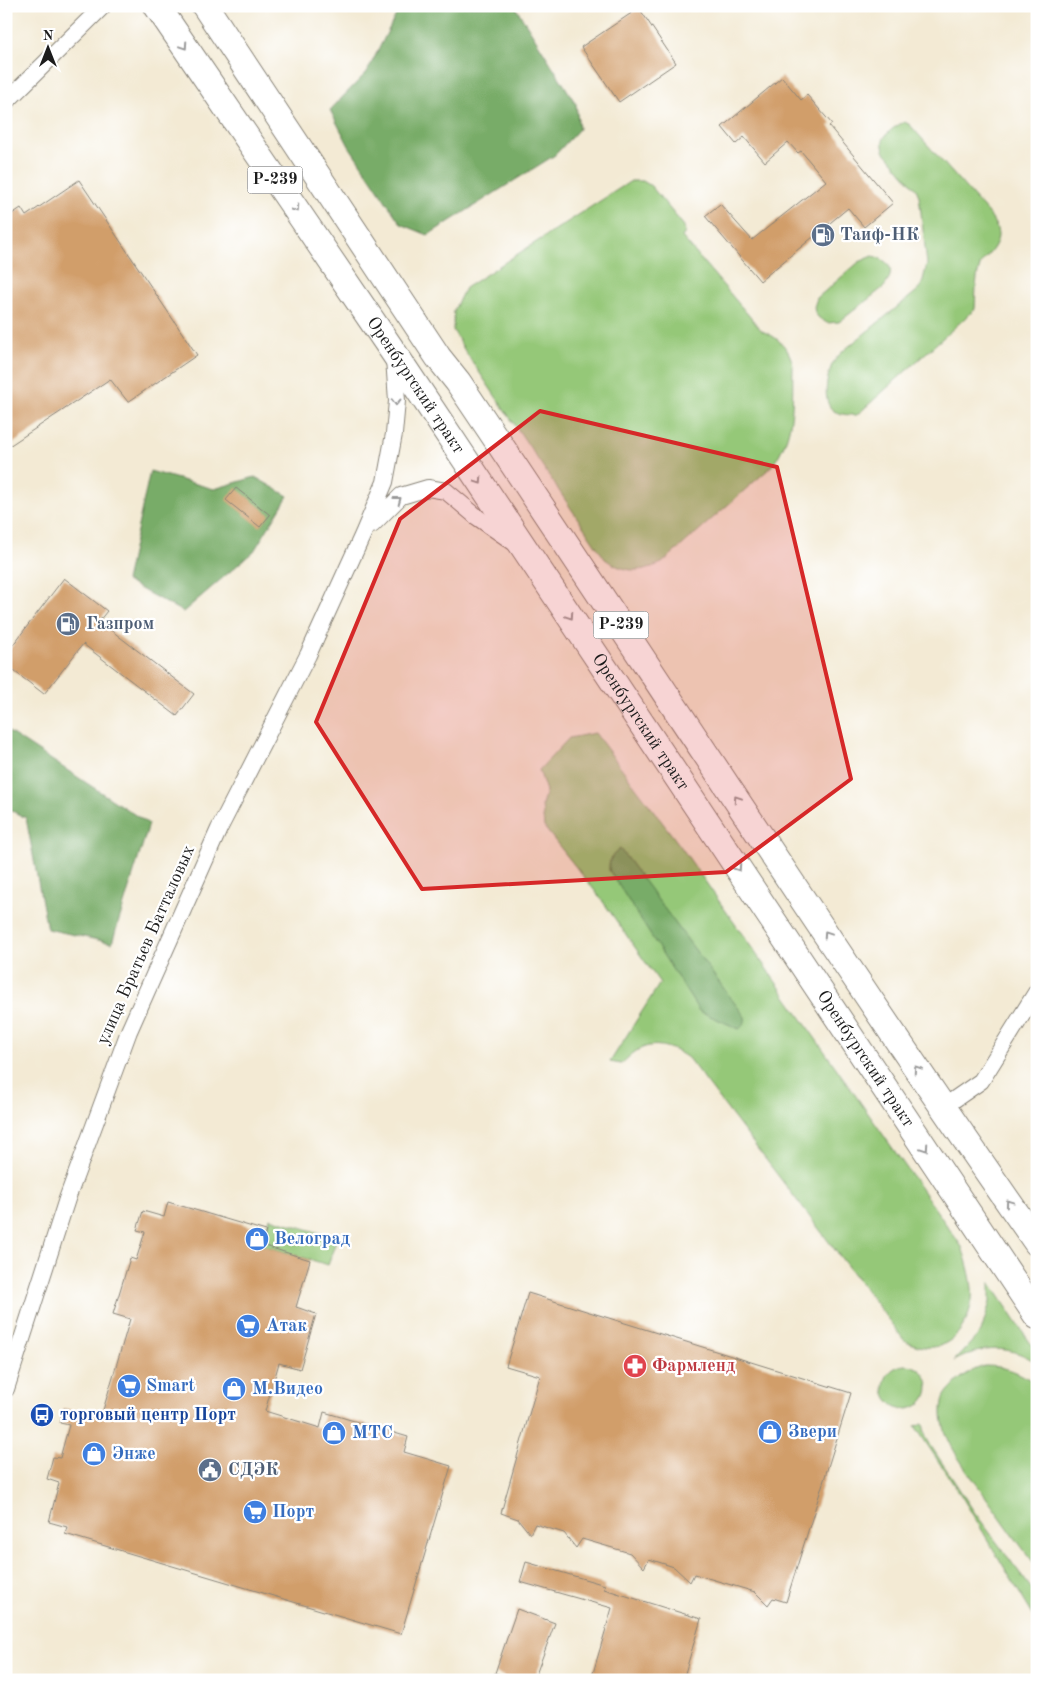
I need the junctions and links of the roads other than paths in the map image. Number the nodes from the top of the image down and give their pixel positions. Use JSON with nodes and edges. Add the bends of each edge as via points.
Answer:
{"nodes":[{"id":1,"x":103,"y":6,"type":"edge"},
{"id":2,"x":156,"y":6,"type":"edge"},
{"id":3,"x":205,"y":6,"type":"edge"},
{"id":4,"x":6,"y":102,"type":"edge"},
{"id":5,"x":394,"y":353,"type":"junction"},
{"id":6,"x":364,"y":534,"type":"junction"},
{"id":7,"x":527,"y":552,"type":"junction"},
{"id":8,"x":1037,"y":991,"type":"edge"},
{"id":9,"x":942,"y":1108,"type":"junction"},
{"id":10,"x":1037,"y":1243,"type":"edge"},
{"id":11,"x":1037,"y":1316,"type":"edge"},
{"id":12,"x":6,"y":1389,"type":"edge"}],
"edges":[{"from":1,"to":4,"type":"street"},
{"from":2,"to":5,"type":"main road","name":"Оренбургский тракт","number":"Р-239","one_way":true},
{"from":9,"to":3,"type":"main road","name":"Оренбургский тракт","number":"Р-239","one_way":true},
{"from":5,"to":6,"type":"street","name":"улица Братьев Батталовых","one_way":true,"via":[[397,400],[394,434],[385,482]]},
{"from":5,"to":7,"type":"main road","name":"Оренбургский тракт","number":"Р-239","one_way":true},
{"from":6,"to":7,"type":"street","name":"улица Братьев Батталовых","one_way":true,"via":[[402,496],[428,488],[446,491]]},
{"from":6,"to":12,"type":"street","name":"улица Братьев Батталовых","via":[[308,655],[219,828],[129,1031],[67,1199]]},
{"from":7,"to":11,"type":"main road","name":"Оренбургский тракт","number":"Р-239","one_way":true},
{"from":8,"to":9,"type":"street","via":[[981,1081]]},
{"from":10,"to":9,"type":"main road","name":"Оренбургский тракт","number":"Р-239","one_way":true}]}
